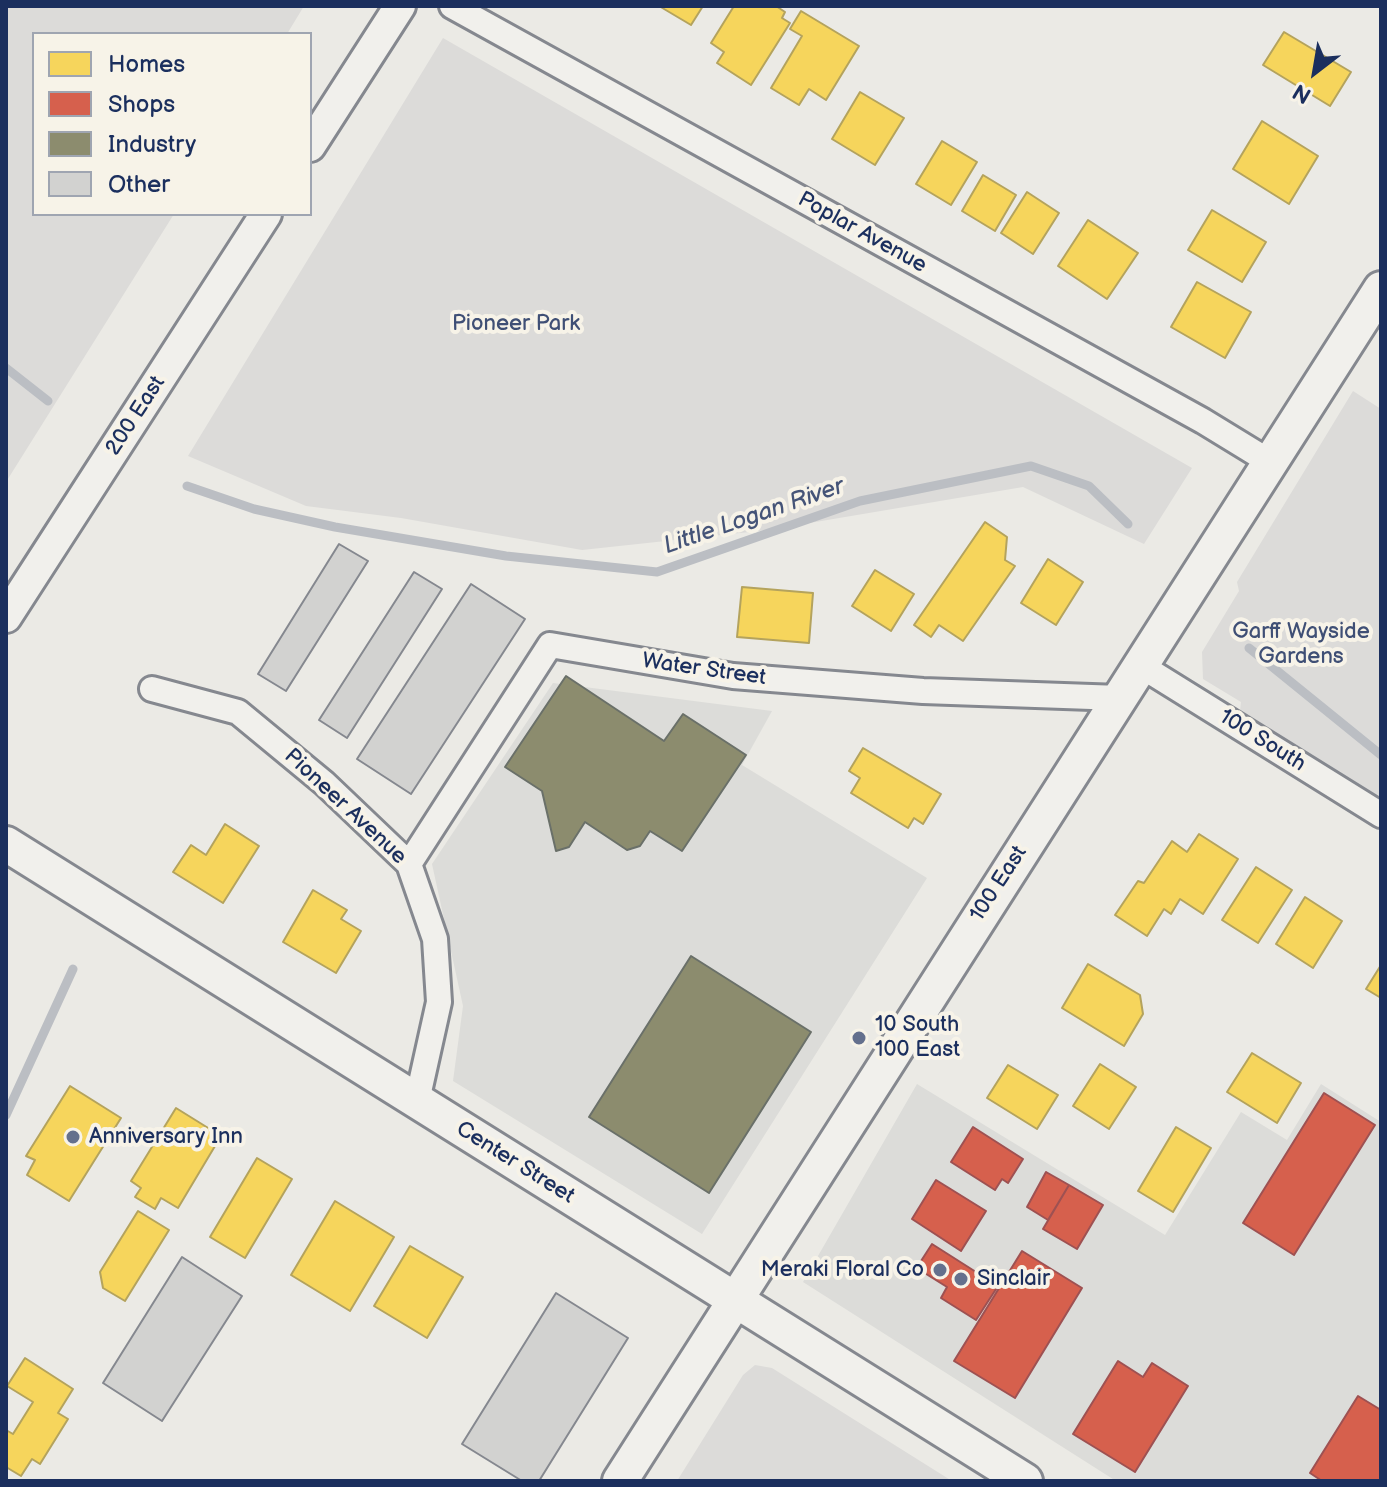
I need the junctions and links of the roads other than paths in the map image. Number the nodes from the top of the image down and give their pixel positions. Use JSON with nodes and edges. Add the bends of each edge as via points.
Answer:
{"nodes":[{"id":1,"x":400,"y":6,"type":"edge"},
{"id":2,"x":452,"y":6,"type":"edge"},
{"id":3,"x":312,"y":143,"type":"edge"},
{"id":4,"x":265,"y":216,"type":"edge"},
{"id":5,"x":1381,"y":289,"type":"edge"},
{"id":6,"x":1262,"y":474,"type":"junction"},
{"id":7,"x":6,"y":617,"type":"edge"},
{"id":8,"x":1143,"y":667,"type":"junction"},
{"id":9,"x":152,"y":689,"type":"dead end"},
{"id":10,"x":1120,"y":698,"type":"junction"},
{"id":11,"x":1381,"y":815,"type":"edge"},
{"id":12,"x":6,"y":844,"type":"edge"},
{"id":13,"x":409,"y":864,"type":"junction"},
{"id":14,"x":417,"y":1101,"type":"junction"},
{"id":15,"x":734,"y":1299,"type":"junction"},
{"id":16,"x":620,"y":1481,"type":"edge"},
{"id":17,"x":1025,"y":1481,"type":"edge"}],
"edges":[{"from":1,"to":3,"type":"street"},
{"from":2,"to":6,"type":"street","name":"Poplar Avenue","via":[[1189,413]]},
{"from":4,"to":7,"type":"street","name":"200 East"},
{"from":5,"to":6,"type":"main road","name":"100 East"},
{"from":6,"to":8,"type":"main road","name":"100 East"},
{"from":8,"to":10,"type":"main road","name":"100 East"},
{"from":8,"to":11,"type":"street","name":"100 South"},
{"from":9,"to":13,"type":"street","name":"Pioneer Avenue","via":[[238,712],[324,783]]},
{"from":10,"to":13,"type":"street","name":"Water Street","via":[[923,691],[733,676],[550,645]]},
{"from":10,"to":15,"type":"main road","name":"100 East"},
{"from":12,"to":14,"type":"main road","name":"Center Street"},
{"from":13,"to":14,"type":"street","name":"Pioneer Avenue","via":[[435,939],[439,1002]]},
{"from":14,"to":15,"type":"main road","name":"Center Street"},
{"from":15,"to":16,"type":"main road","name":"100 East"},
{"from":15,"to":17,"type":"main road","name":"Center Street"}]}
